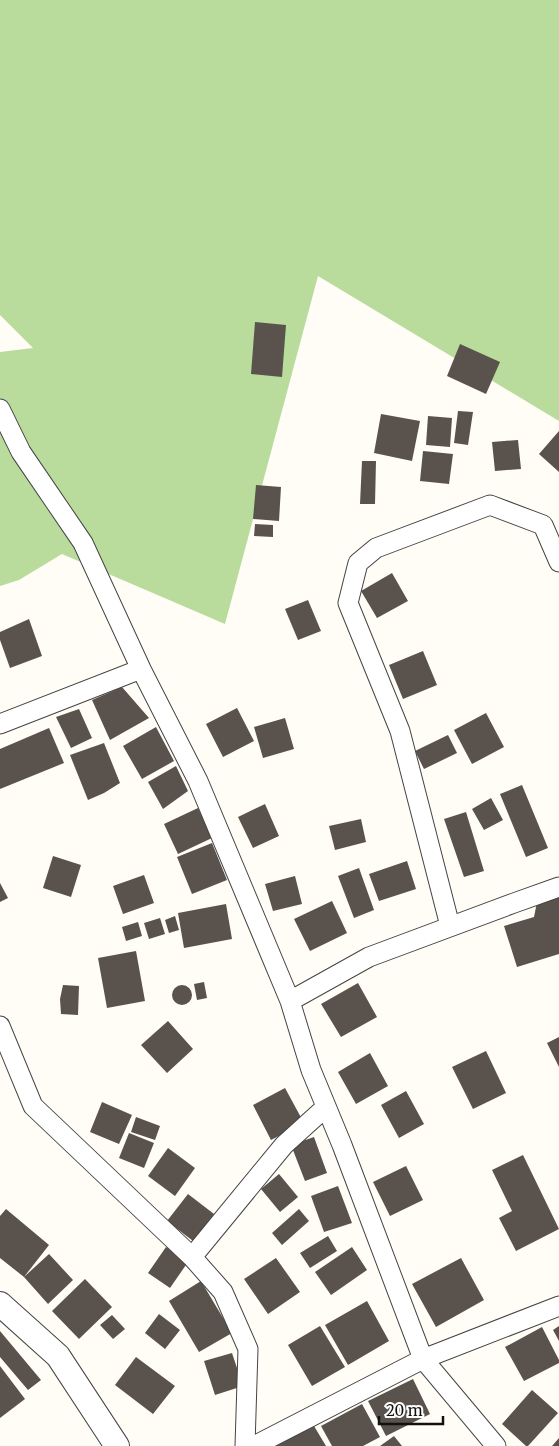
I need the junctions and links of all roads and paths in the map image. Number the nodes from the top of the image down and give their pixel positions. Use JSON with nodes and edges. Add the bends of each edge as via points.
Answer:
{"nodes":[{"id":1,"x":0,"y":409,"type":"edge"},
{"id":2,"x":559,"y":562,"type":"edge"},
{"id":3,"x":140,"y":669,"type":"junction"},
{"id":4,"x":0,"y":724,"type":"edge"},
{"id":5,"x":559,"y":887,"type":"edge"},
{"id":6,"x":450,"y":926,"type":"junction"},
{"id":7,"x":290,"y":1001,"type":"junction"},
{"id":8,"x":0,"y":1026,"type":"edge"},
{"id":9,"x":326,"y":1107,"type":"junction"},
{"id":10,"x":192,"y":1258,"type":"junction"},
{"id":11,"x":0,"y":1304,"type":"edge"},
{"id":12,"x":559,"y":1306,"type":"edge"},
{"id":13,"x":423,"y":1359,"type":"junction"},
{"id":14,"x":117,"y":1446,"type":"edge"},
{"id":15,"x":245,"y":1446,"type":"edge"},
{"id":16,"x":254,"y":1446,"type":"edge"},
{"id":17,"x":496,"y":1446,"type":"edge"}],
"edges":[{"from":1,"to":3,"type":"street","via":[[20,452],[83,543]]},
{"from":2,"to":6,"type":"street","via":[[543,525],[490,505],[376,548],[358,563],[348,603],[400,731]]},
{"from":3,"to":4,"type":"street"},
{"from":3,"to":7,"type":"street","via":[[198,781]]},
{"from":5,"to":6,"type":"street"},
{"from":6,"to":7,"type":"street","via":[[369,958]]},
{"from":7,"to":9,"type":"street","via":[[310,1070]]},
{"from":8,"to":10,"type":"street","via":[[33,1106]]},
{"from":9,"to":10,"type":"street","via":[[284,1145]]},
{"from":9,"to":13,"type":"street"},
{"from":10,"to":15,"type":"street","via":[[223,1292],[248,1348]]},
{"from":11,"to":14,"type":"street","via":[[58,1356]]},
{"from":12,"to":13,"type":"street"},
{"from":13,"to":16,"type":"street"},
{"from":13,"to":17,"type":"street"}]}
